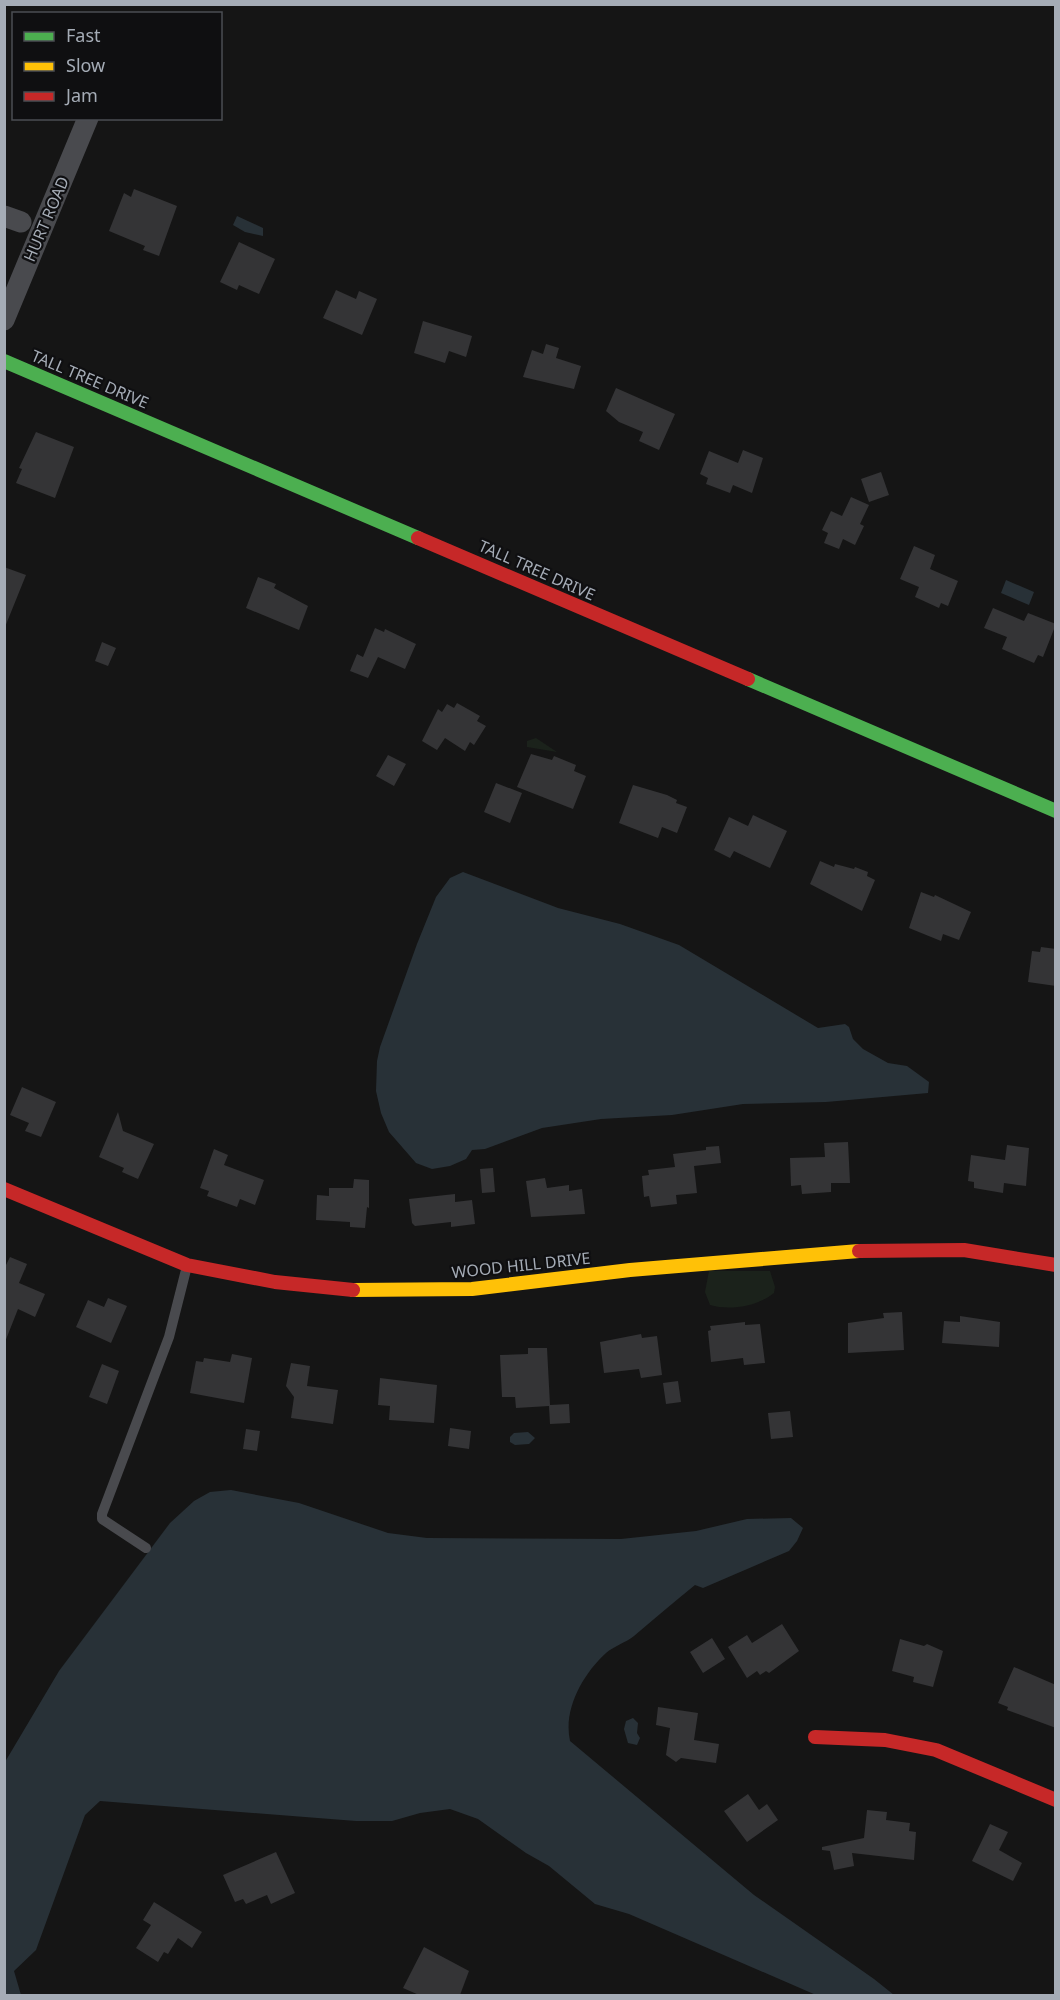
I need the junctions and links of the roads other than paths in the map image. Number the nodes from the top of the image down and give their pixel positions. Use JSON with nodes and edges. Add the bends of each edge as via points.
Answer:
{"nodes":[{"id":1,"x":87,"y":120,"type":"edge"},
{"id":2,"x":4,"y":320,"type":"edge"},
{"id":3,"x":4,"y":361,"type":"edge"},
{"id":4,"x":1056,"y":811,"type":"edge"},
{"id":5,"x":4,"y":1189,"type":"edge"},
{"id":6,"x":1056,"y":1264,"type":"edge"},
{"id":7,"x":188,"y":1265,"type":"junction"},
{"id":8,"x":146,"y":1548,"type":"dead end"},
{"id":9,"x":815,"y":1737,"type":"dead end"},
{"id":10,"x":1056,"y":1800,"type":"edge"}],
"edges":[{"from":1,"to":2,"type":"street","name":"HURT ROAD"},
{"from":3,"to":4,"type":"street","name":"TALL TREE DRIVE"},
{"from":5,"to":7,"type":"street","name":"WOOD HILL DRIVE"},
{"from":6,"to":7,"type":"street","name":"WOOD HILL DRIVE","via":[[963,1250],[868,1250],[630,1270],[472,1289],[412,1291],[309,1287]]},
{"from":7,"to":8,"type":"lane","via":[[169,1337],[102,1514],[102,1519]]},
{"from":9,"to":10,"type":"street","via":[[868,1738],[935,1749]]}]}
